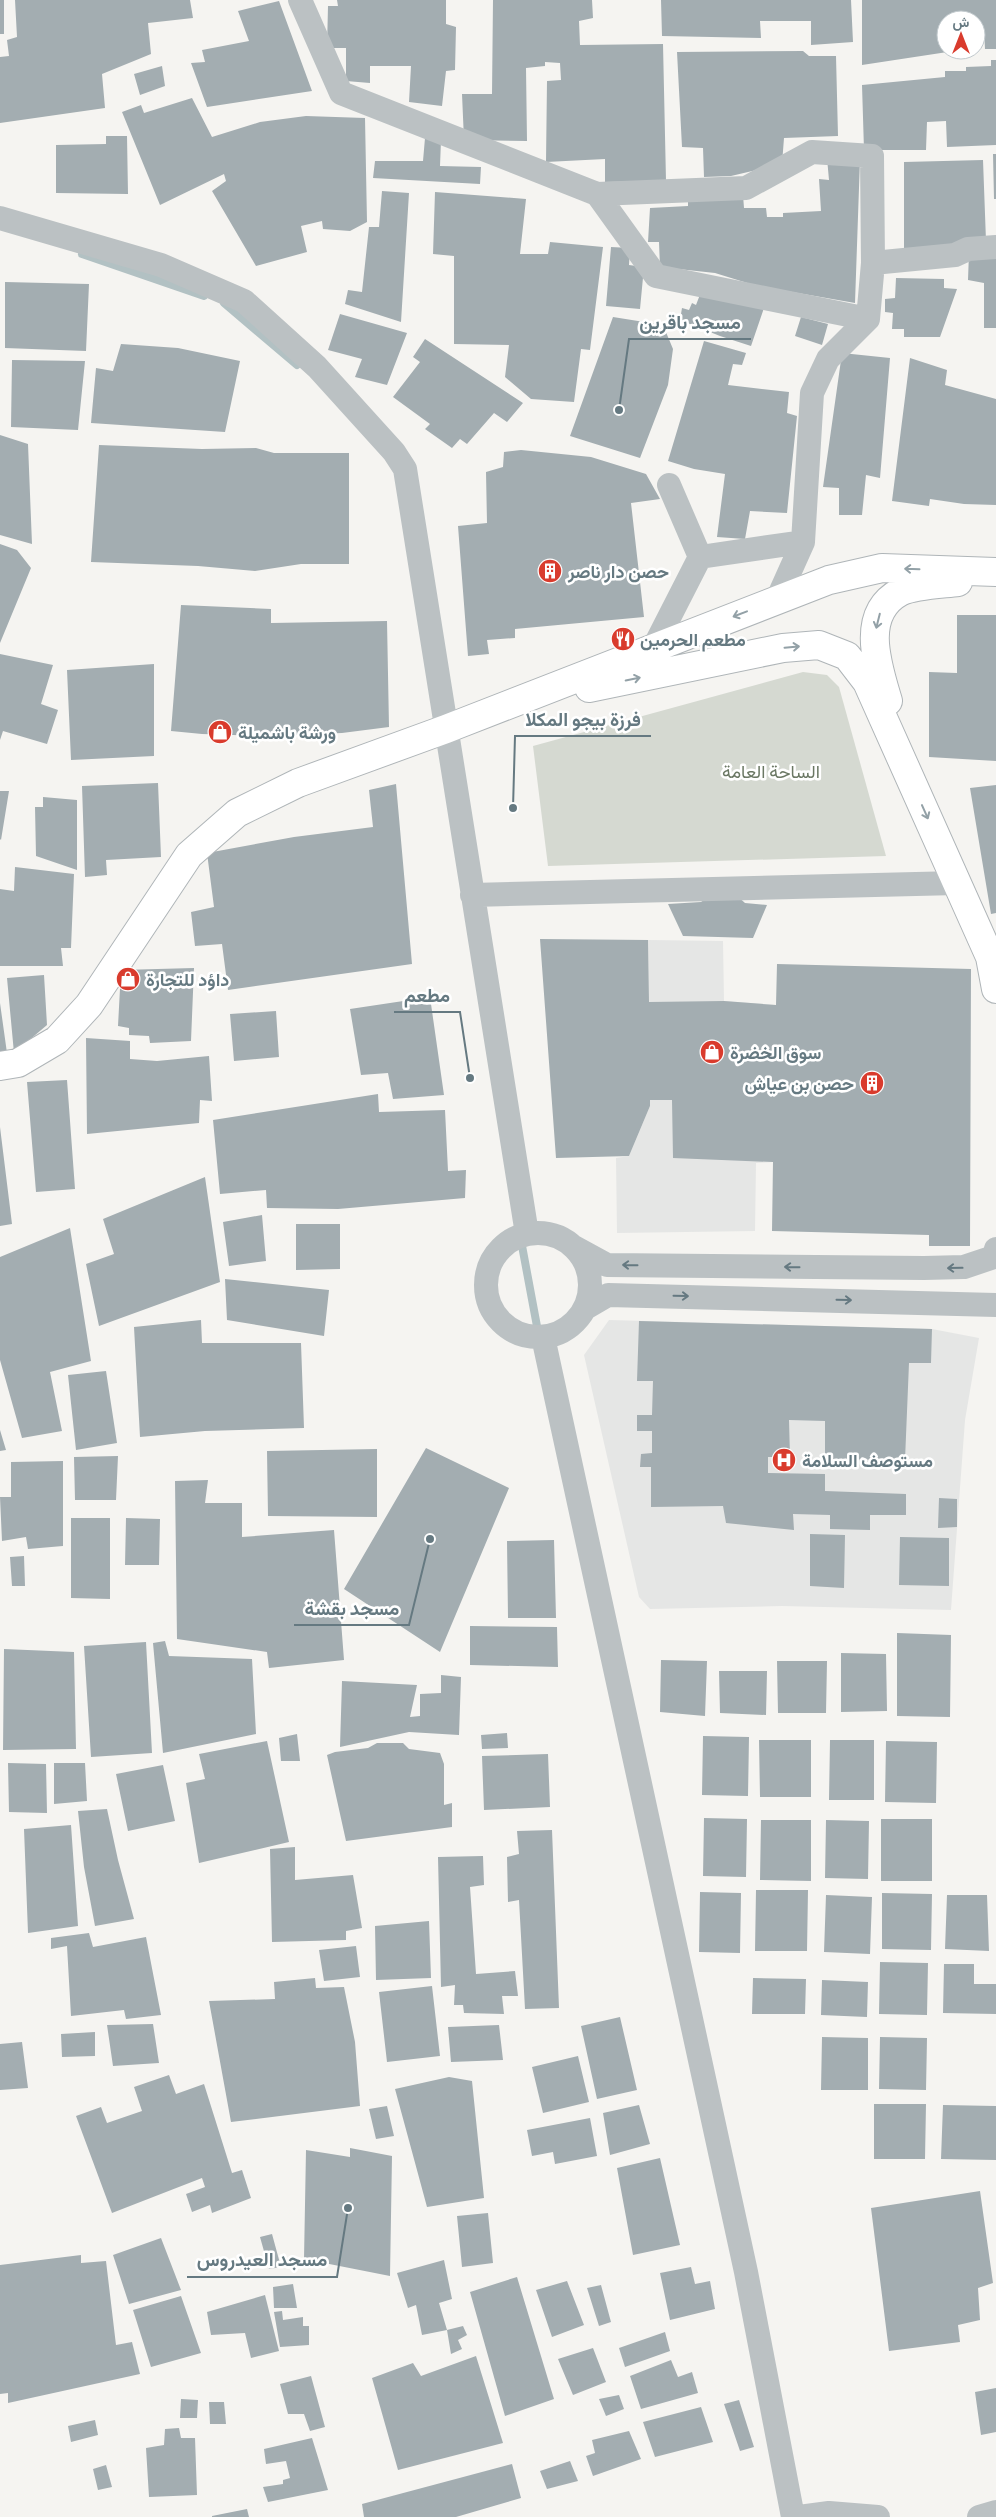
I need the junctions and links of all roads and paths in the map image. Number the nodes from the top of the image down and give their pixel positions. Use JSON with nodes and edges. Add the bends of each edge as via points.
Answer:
{"nodes":[{"id":1,"x":300,"y":0,"type":"edge"},
{"id":2,"x":597,"y":194,"type":"junction"},
{"id":3,"x":0,"y":218,"type":"edge"},
{"id":4,"x":996,"y":247,"type":"edge"},
{"id":5,"x":873,"y":263,"type":"junction"},
{"id":6,"x":868,"y":320,"type":"junction"},
{"id":7,"x":669,"y":485,"type":"dead end"},
{"id":8,"x":804,"y":542,"type":"junction"},
{"id":9,"x":700,"y":557,"type":"junction"},
{"id":10,"x":996,"y":573,"type":"edge"},
{"id":11,"x":777,"y":600,"type":"junction"},
{"id":12,"x":653,"y":649,"type":"junction"},
{"id":13,"x":516,"y":702,"type":"junction"},
{"id":14,"x":446,"y":729,"type":"junction"},
{"id":15,"x":908,"y":774,"type":"junction"},
{"id":16,"x":957,"y":883,"type":"junction"},
{"id":17,"x":472,"y":895,"type":"junction"},
{"id":18,"x":996,"y":989,"type":"edge"},
{"id":19,"x":0,"y":1066,"type":"edge"},
{"id":20,"x":526,"y":1234,"type":"junction"},
{"id":21,"x":574,"y":1247,"type":"junction"},
{"id":22,"x":996,"y":1249,"type":"edge"},
{"id":23,"x":996,"y":1305,"type":"edge"},
{"id":24,"x":584,"y":1309,"type":"junction"},
{"id":25,"x":543,"y":1337,"type":"junction"},
{"id":26,"x":996,"y":2512,"type":"edge"},
{"id":27,"x":793,"y":2517,"type":"edge"},
{"id":28,"x":799,"y":2517,"type":"edge"},
{"id":29,"x":878,"y":2517,"type":"edge"},
{"id":30,"x":979,"y":2517,"type":"edge"}],
"edges":[{"from":1,"to":2,"type":"street","via":[[341,93]]},
{"from":2,"to":5,"type":"street","via":[[746,188],[812,152],[872,156]]},
{"from":2,"to":6,"type":"street","via":[[656,276]]},
{"from":3,"to":14,"type":"street","via":[[162,265],[244,301],[316,367],[394,452],[405,469]]},
{"from":4,"to":5,"type":"street","via":[[968,249],[954,255]]},
{"from":5,"to":6,"type":"street"},
{"from":6,"to":8,"type":"street","via":[[828,359],[812,393]]},
{"from":7,"to":9,"type":"street"},
{"from":8,"to":9,"type":"street"},
{"from":8,"to":11,"type":"street"},
{"from":9,"to":12,"type":"street"},
{"from":10,"to":11,"type":"main road","one_way":true,"via":[[882,568],[829,580]]},
{"from":10,"to":15,"type":"main road","one_way":true,"via":[[902,591],[883,604],[876,624],[874,651]]},
{"from":11,"to":12,"type":"main road","one_way":true},
{"from":12,"to":13,"type":"main road"},
{"from":13,"to":14,"type":"main road"},
{"from":13,"to":15,"type":"main road","one_way":true,"via":[[783,648],[819,645],[847,656],[867,682]]},
{"from":14,"to":17,"type":"street"},
{"from":14,"to":19,"type":"main road","via":[[298,783],[237,812],[189,855],[89,1005],[57,1040],[18,1063]]},
{"from":15,"to":16,"type":"main road","one_way":true},
{"from":16,"to":17,"type":"street"},
{"from":16,"to":18,"type":"main road","via":[[990,957]]},
{"from":17,"to":20,"type":"street"},
{"from":20,"to":21,"type":"street","via":[[552,1235]]},
{"from":20,"to":25,"type":"street","via":[[510,1240],[497,1252],[488,1267],[485,1285],[488,1302],[496,1318],[509,1329],[526,1336]]},
{"from":22,"to":21,"type":"street","one_way":true,"via":[[994,1257],[964,1268],[924,1268],[607,1265]]},
{"from":21,"to":24,"type":"street","via":[[590,1276],[590,1293]]},
{"from":24,"to":23,"type":"street","one_way":true,"via":[[608,1294]]},
{"from":24,"to":25,"type":"street","via":[[574,1323]]},
{"from":25,"to":27,"type":"street","via":[[746,2272]]},
{"from":26,"to":30,"type":"street"},
{"from":28,"to":29,"type":"street","via":[[829,2513]]}]}
